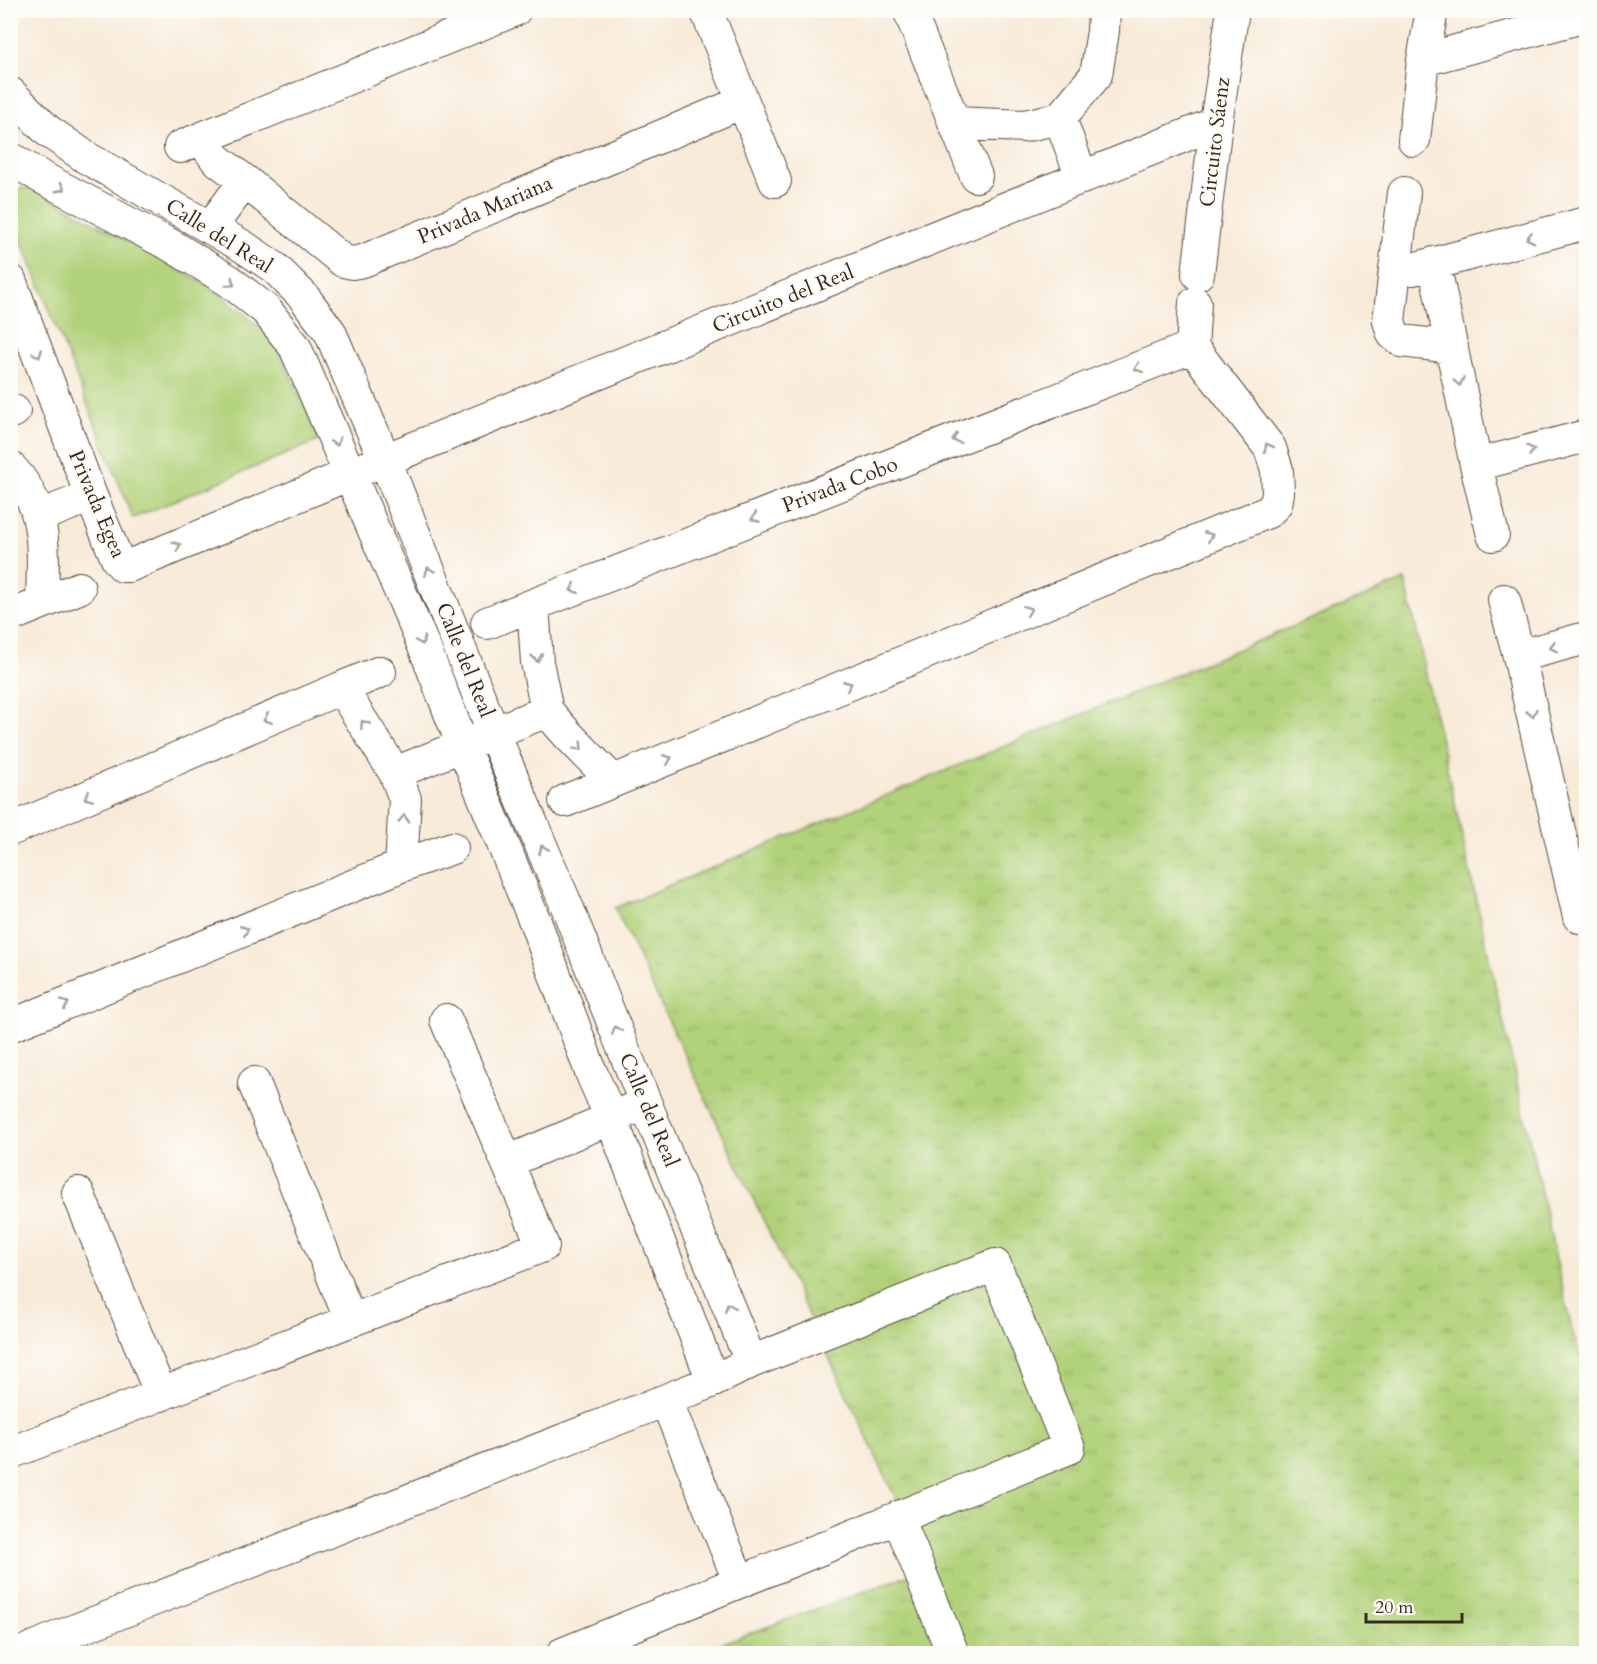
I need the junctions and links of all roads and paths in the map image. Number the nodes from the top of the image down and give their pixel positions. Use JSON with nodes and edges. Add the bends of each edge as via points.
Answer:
{"nodes":[{"id":1,"x":515,"y":10,"type":"edge"},
{"id":2,"x":706,"y":10,"type":"edge"},
{"id":3,"x":909,"y":10,"type":"edge"},
{"id":4,"x":1104,"y":10,"type":"edge"},
{"id":5,"x":1233,"y":10,"type":"edge"},
{"id":6,"x":1432,"y":10,"type":"edge"},
{"id":7,"x":1587,"y":16,"type":"edge"},
{"id":8,"x":1423,"y":60,"type":"junction"},
{"id":9,"x":10,"y":93,"type":"edge"},
{"id":10,"x":743,"y":102,"type":"junction"},
{"id":11,"x":1060,"y":118,"type":"junction"},
{"id":12,"x":954,"y":123,"type":"junction"},
{"id":13,"x":1216,"y":123,"type":"junction"},
{"id":14,"x":1414,"y":140,"type":"dead end"},
{"id":15,"x":10,"y":158,"type":"edge"},
{"id":16,"x":976,"y":176,"type":"dead end"},
{"id":17,"x":1082,"y":178,"type":"junction"},
{"id":18,"x":245,"y":181,"type":"junction"},
{"id":19,"x":775,"y":181,"type":"dead end"},
{"id":20,"x":1404,"y":193,"type":"dead end"},
{"id":21,"x":1587,"y":223,"type":"edge"},
{"id":22,"x":210,"y":228,"type":"junction"},
{"id":23,"x":1434,"y":263,"type":"junction"},
{"id":24,"x":1395,"y":274,"type":"junction"},
{"id":25,"x":10,"y":280,"type":"edge"},
{"id":26,"x":1192,"y":347,"type":"junction"},
{"id":27,"x":1452,"y":347,"type":"junction"},
{"id":28,"x":1587,"y":436,"type":"edge"},
{"id":29,"x":385,"y":460,"type":"junction"},
{"id":30,"x":1476,"y":465,"type":"junction"},
{"id":31,"x":10,"y":467,"type":"edge"},
{"id":32,"x":350,"y":474,"type":"junction"},
{"id":33,"x":91,"y":496,"type":"junction"},
{"id":34,"x":39,"y":516,"type":"junction"},
{"id":35,"x":1493,"y":535,"type":"dead end"},
{"id":36,"x":79,"y":588,"type":"dead end"},
{"id":37,"x":1504,"y":600,"type":"dead end"},
{"id":38,"x":42,"y":603,"type":"junction"},
{"id":39,"x":533,"y":605,"type":"junction"},
{"id":40,"x":10,"y":616,"type":"edge"},
{"id":41,"x":487,"y":622,"type":"dead end"},
{"id":42,"x":1587,"y":638,"type":"edge"},
{"id":43,"x":1519,"y":656,"type":"junction"},
{"id":44,"x":380,"y":672,"type":"dead end"},
{"id":45,"x":340,"y":688,"type":"junction"},
{"id":46,"x":547,"y":711,"type":"junction"},
{"id":47,"x":494,"y":734,"type":"junction"},
{"id":48,"x":463,"y":747,"type":"junction"},
{"id":49,"x":395,"y":773,"type":"junction"},
{"id":50,"x":613,"y":781,"type":"junction"},
{"id":51,"x":565,"y":801,"type":"dead end"},
{"id":52,"x":10,"y":830,"type":"edge"},
{"id":53,"x":1574,"y":840,"type":"edge"},
{"id":54,"x":452,"y":848,"type":"dead end"},
{"id":55,"x":401,"y":866,"type":"junction"},
{"id":56,"x":568,"y":909,"type":"junction"},
{"id":57,"x":1580,"y":917,"type":"dead end"},
{"id":58,"x":536,"y":924,"type":"junction"},
{"id":59,"x":446,"y":1020,"type":"dead end"},
{"id":60,"x":10,"y":1026,"type":"edge"},
{"id":61,"x":254,"y":1083,"type":"dead end"},
{"id":62,"x":647,"y":1103,"type":"junction"},
{"id":63,"x":611,"y":1118,"type":"junction"},
{"id":64,"x":507,"y":1162,"type":"junction"},
{"id":65,"x":78,"y":1193,"type":"dead end"},
{"id":66,"x":351,"y":1321,"type":"junction"},
{"id":67,"x":751,"y":1362,"type":"junction"},
{"id":68,"x":713,"y":1381,"type":"junction"},
{"id":69,"x":161,"y":1395,"type":"junction"},
{"id":70,"x":666,"y":1400,"type":"junction"},
{"id":71,"x":10,"y":1454,"type":"edge"},
{"id":72,"x":898,"y":1517,"type":"junction"},
{"id":73,"x":739,"y":1581,"type":"junction"},
{"id":74,"x":68,"y":1644,"type":"edge"},
{"id":75,"x":19,"y":1653,"type":"edge"},
{"id":76,"x":562,"y":1653,"type":"edge"},
{"id":77,"x":953,"y":1653,"type":"edge"}],
"edges":[{"from":1,"to":18,"type":"street","name":"Privada Mariana","via":[[192,142],[208,148]]},
{"from":2,"to":10,"type":"street"},
{"from":3,"to":12,"type":"street"},
{"from":4,"to":11,"type":"street","via":[[1096,75]]},
{"from":5,"to":13,"type":"street","name":"Circuito Sáenz"},
{"from":6,"to":8,"type":"street"},
{"from":7,"to":8,"type":"street"},
{"from":8,"to":14,"type":"street"},
{"from":9,"to":22,"type":"street","name":"Calle del Real","via":[[48,130],[87,158]]},
{"from":10,"to":18,"type":"street","name":"Privada Mariana","via":[[352,263],[343,261]]},
{"from":10,"to":19,"type":"street"},
{"from":11,"to":12,"type":"street","via":[[1024,126]]},
{"from":11,"to":17,"type":"street"},
{"from":12,"to":16,"type":"street"},
{"from":13,"to":17,"type":"street","name":"Circuito del Real"},
{"from":13,"to":26,"type":"street","name":"Circuito Sáenz"},
{"from":15,"to":32,"type":"street","name":"Calle del Real","one_way":true,"via":[[172,246],[228,280],[266,310],[295,347]]},
{"from":17,"to":29,"type":"street","name":"Circuito del Real"},
{"from":18,"to":22,"type":"street"},
{"from":20,"to":24,"type":"street"},
{"from":21,"to":23,"type":"street","one_way":true},
{"from":22,"to":29,"type":"street","name":"Calle del Real","via":[[275,268],[303,296],[330,332]]},
{"from":23,"to":24,"type":"street"},
{"from":23,"to":27,"type":"street"},
{"from":24,"to":27,"type":"street","via":[[1389,321],[1393,334],[1402,341]]},
{"from":25,"to":33,"type":"street","name":"Privada Egea","one_way":true},
{"from":26,"to":39,"type":"street","name":"Privada Cobo","one_way":true},
{"from":50,"to":26,"type":"street","one_way":true,"via":[[1268,512],[1276,504],[1278,493],[1277,470],[1270,448]]},
{"from":27,"to":30,"type":"street","one_way":true},
{"from":30,"to":28,"type":"street","one_way":true},
{"from":29,"to":32,"type":"street","name":"Circuito del Real"},
{"from":47,"to":29,"type":"street","name":"Calle del Real","one_way":true},
{"from":30,"to":35,"type":"street"},
{"from":31,"to":34,"type":"street","via":[[22,479]]},
{"from":33,"to":32,"type":"street","name":"Privada Egea","one_way":true,"via":[[117,559],[123,566],[129,566]]},
{"from":32,"to":48,"type":"street","name":"Calle del Real","one_way":true},
{"from":33,"to":34,"type":"street"},
{"from":34,"to":38,"type":"street","via":[[44,549]]},
{"from":36,"to":38,"type":"street"},
{"from":37,"to":43,"type":"street"},
{"from":38,"to":40,"type":"street"},
{"from":39,"to":41,"type":"street","name":"Privada Cobo"},
{"from":39,"to":46,"type":"street","one_way":true,"via":[[537,662]]},
{"from":42,"to":43,"type":"street","one_way":true},
{"from":43,"to":53,"type":"street","one_way":true},
{"from":44,"to":45,"type":"street"},
{"from":49,"to":45,"type":"street","one_way":true},
{"from":45,"to":52,"type":"street","one_way":true},
{"from":46,"to":47,"type":"street"},
{"from":46,"to":50,"type":"street","one_way":true},
{"from":47,"to":48,"type":"street"},
{"from":56,"to":47,"type":"street","name":"Calle del Real","one_way":true},
{"from":48,"to":49,"type":"street"},
{"from":48,"to":58,"type":"street","name":"Calle del Real"},
{"from":55,"to":49,"type":"street","one_way":true,"via":[[405,799]]},
{"from":50,"to":51,"type":"street"},
{"from":53,"to":57,"type":"street"},
{"from":54,"to":55,"type":"street"},
{"from":60,"to":55,"type":"street","one_way":true},
{"from":56,"to":58,"type":"street"},
{"from":62,"to":56,"type":"street","name":"Calle del Real","one_way":true},
{"from":58,"to":63,"type":"street","name":"Calle del Real"},
{"from":59,"to":64,"type":"street"},
{"from":61,"to":66,"type":"street"},
{"from":62,"to":63,"type":"street"},
{"from":67,"to":62,"type":"street","name":"Calle del Real","one_way":true},
{"from":63,"to":64,"type":"street"},
{"from":63,"to":68,"type":"street","name":"Calle del Real"},
{"from":64,"to":66,"type":"street","via":[[543,1246]]},
{"from":65,"to":69,"type":"street"},
{"from":66,"to":69,"type":"street"},
{"from":67,"to":68,"type":"street"},
{"from":67,"to":72,"type":"street","via":[[994,1265],[1069,1448]]},
{"from":68,"to":70,"type":"street"},
{"from":69,"to":71,"type":"street"},
{"from":70,"to":73,"type":"street"},
{"from":70,"to":74,"type":"street"},
{"from":72,"to":73,"type":"street"},
{"from":72,"to":77,"type":"street"},
{"from":73,"to":76,"type":"street"},
{"from":74,"to":75,"type":"street"}]}
